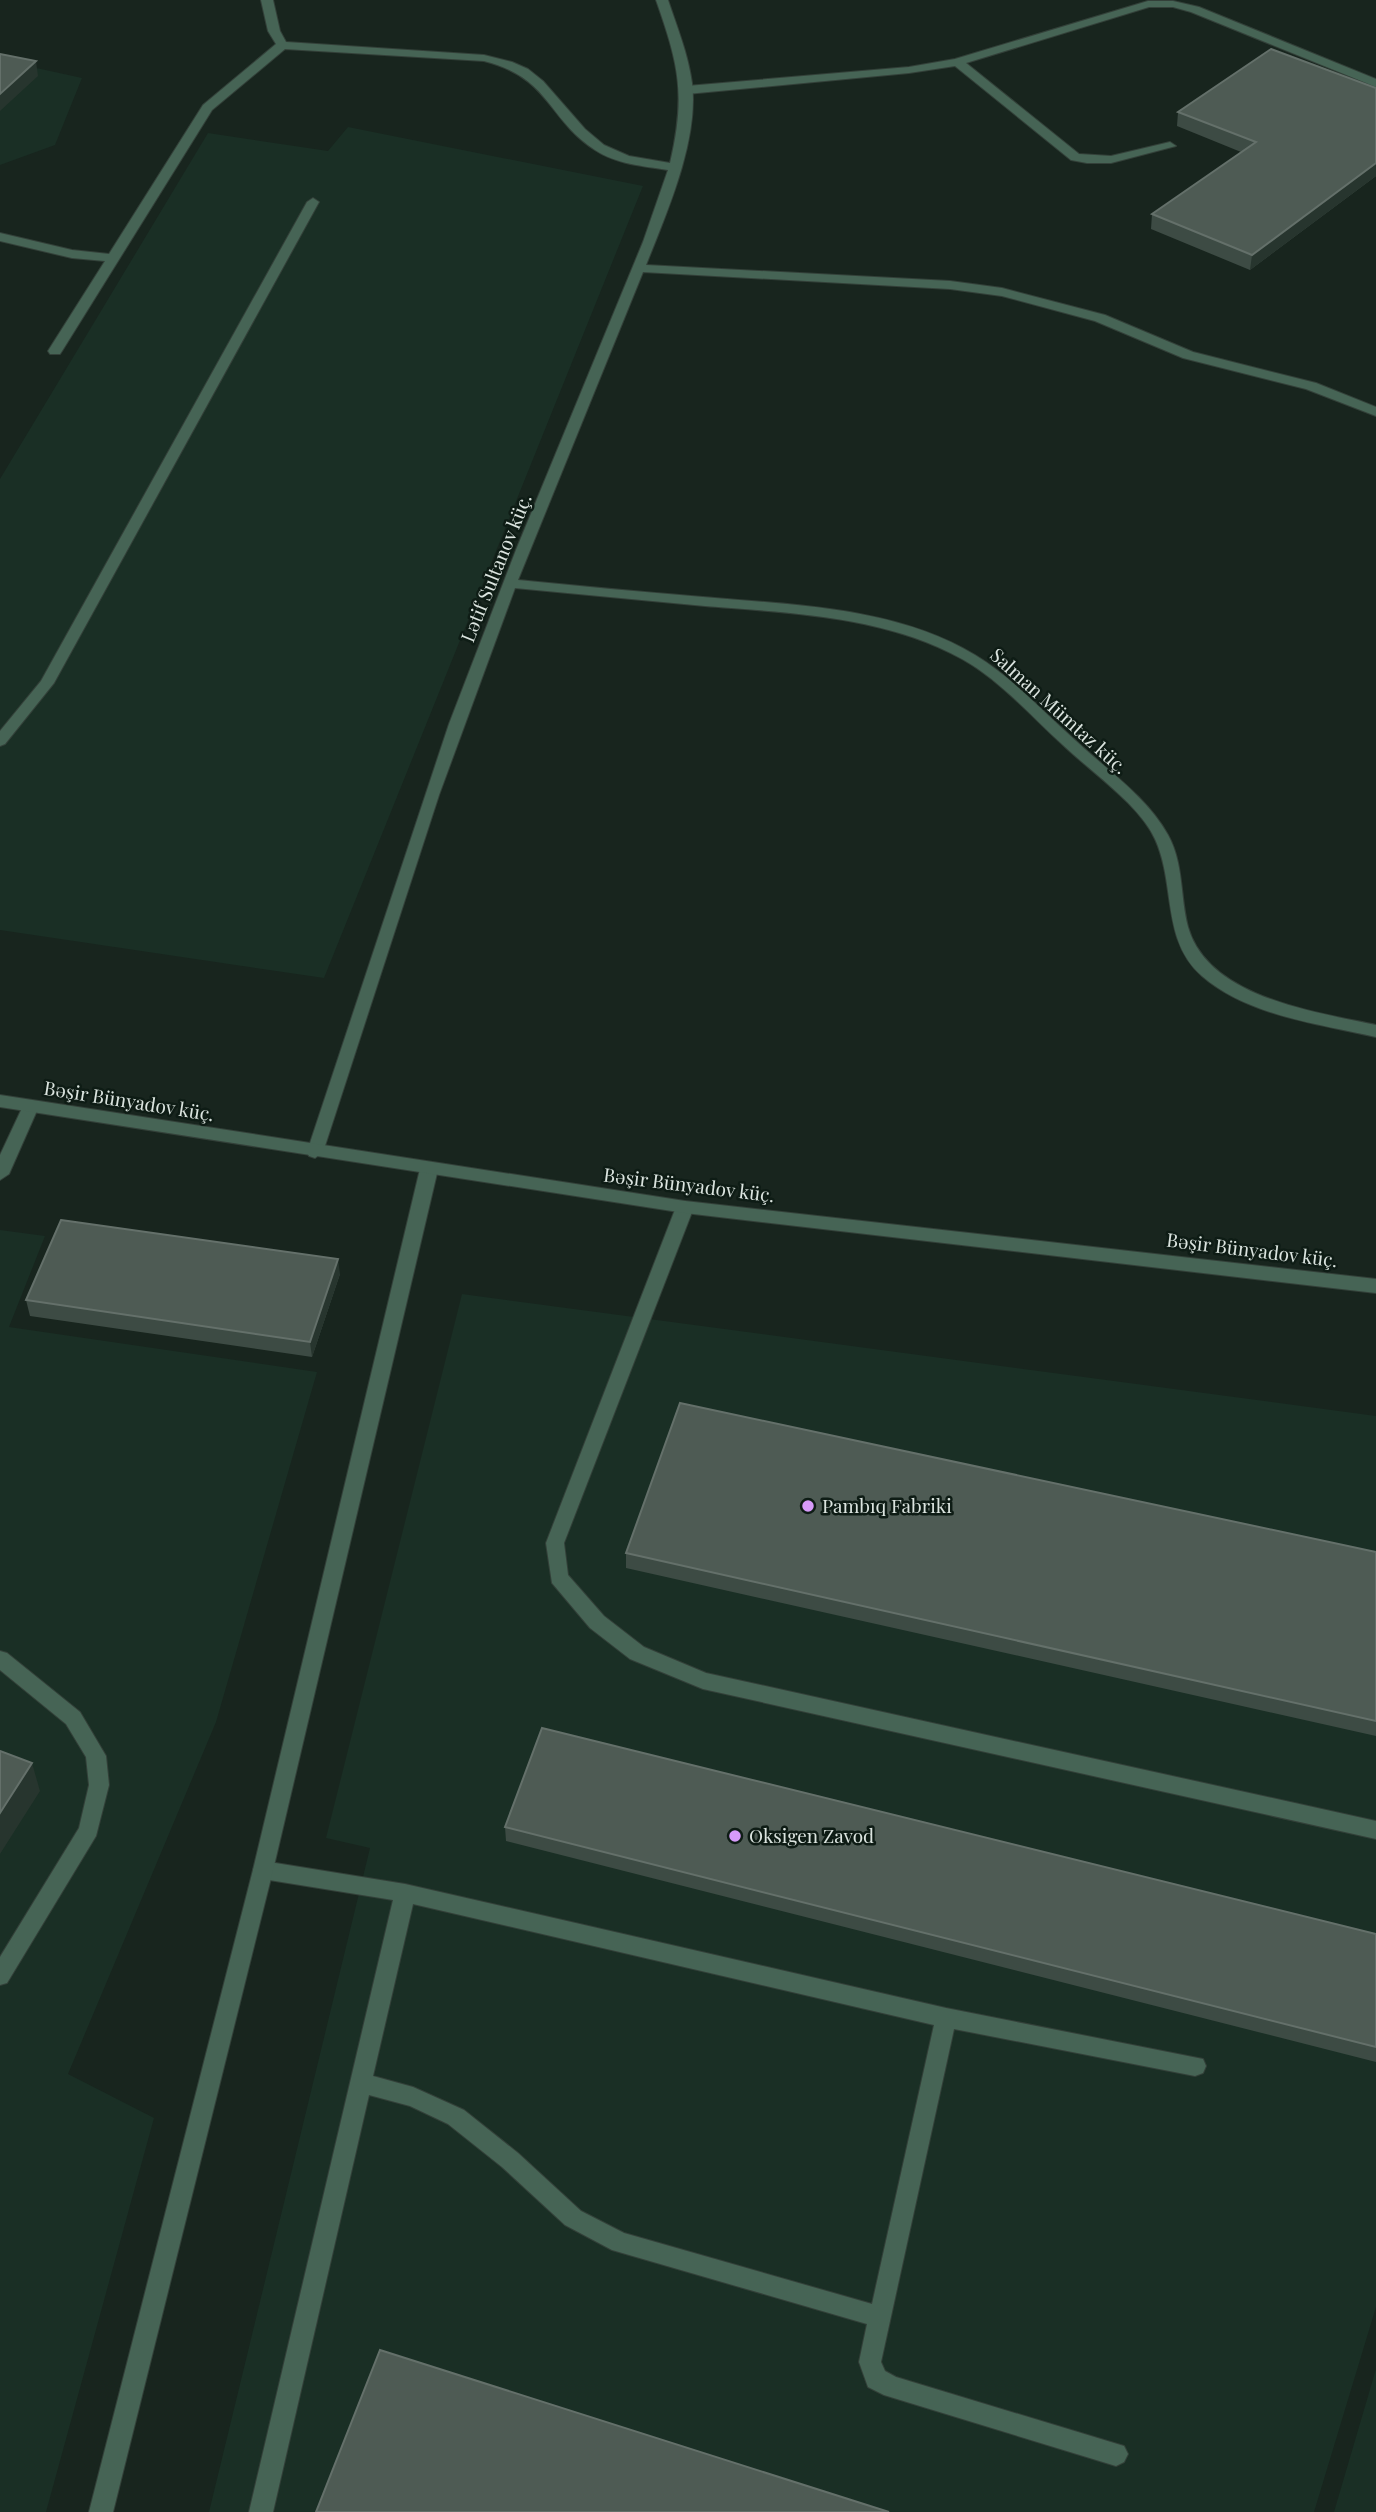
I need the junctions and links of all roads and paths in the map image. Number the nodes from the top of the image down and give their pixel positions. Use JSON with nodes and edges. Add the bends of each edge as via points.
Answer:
{"nodes":[{"id":1,"x":267,"y":0,"type":"edge"},
{"id":2,"x":662,"y":0,"type":"edge"},
{"id":3,"x":282,"y":45,"type":"junction"},
{"id":4,"x":957,"y":62,"type":"junction"},
{"id":5,"x":1376,"y":83,"type":"edge"},
{"id":6,"x":687,"y":90,"type":"junction"},
{"id":7,"x":1170,"y":146,"type":"dead end"},
{"id":8,"x":673,"y":167,"type":"junction"},
{"id":9,"x":313,"y":202,"type":"dead end"},
{"id":10,"x":0,"y":237,"type":"edge"},
{"id":11,"x":112,"y":258,"type":"junction"},
{"id":12,"x":639,"y":268,"type":"junction"},
{"id":13,"x":55,"y":351,"type":"dead end"},
{"id":14,"x":1376,"y":412,"type":"edge"},
{"id":15,"x":510,"y":583,"type":"junction"},
{"id":16,"x":0,"y":741,"type":"edge"},
{"id":17,"x":1376,"y":1031,"type":"edge"},
{"id":18,"x":0,"y":1101,"type":"edge"},
{"id":19,"x":31,"y":1106,"type":"junction"},
{"id":20,"x":315,"y":1152,"type":"junction"},
{"id":21,"x":429,"y":1169,"type":"junction"},
{"id":22,"x":0,"y":1174,"type":"edge"},
{"id":23,"x":685,"y":1207,"type":"junction"},
{"id":24,"x":1376,"y":1286,"type":"edge"},
{"id":25,"x":0,"y":1659,"type":"edge"},
{"id":26,"x":1376,"y":1830,"type":"edge"},
{"id":27,"x":263,"y":1870,"type":"junction"},
{"id":28,"x":405,"y":1893,"type":"junction"},
{"id":29,"x":0,"y":1976,"type":"edge"},
{"id":30,"x":946,"y":2018,"type":"junction"},
{"id":31,"x":1195,"y":2066,"type":"dead end"},
{"id":32,"x":362,"y":2083,"type":"junction"},
{"id":33,"x":880,"y":2318,"type":"junction"},
{"id":34,"x":1116,"y":2454,"type":"dead end"},
{"id":35,"x":101,"y":2512,"type":"edge"},
{"id":36,"x":261,"y":2512,"type":"edge"}],
"edges":[{"from":1,"to":3,"type":"street"},
{"from":2,"to":6,"type":"street","name":"Lətif Sultanov küç."},
{"from":3,"to":8,"type":"street","via":[[484,58],[507,64],[529,74],[601,149]]},
{"from":3,"to":11,"type":"street","via":[[206,108]]},
{"from":4,"to":5,"type":"street","via":[[1148,4],[1173,4]]},
{"from":4,"to":6,"type":"street"},
{"from":4,"to":7,"type":"street","via":[[1075,157],[1090,162],[1110,160]]},
{"from":6,"to":8,"type":"street","name":"Lətif Sultanov küç."},
{"from":8,"to":12,"type":"street","name":"Lətif Sultanov küç."},
{"from":9,"to":16,"type":"street","via":[[47,683]]},
{"from":10,"to":11,"type":"street"},
{"from":11,"to":13,"type":"street"},
{"from":12,"to":14,"type":"street","via":[[950,285],[1013,295],[1100,318],[1188,355],[1311,386]]},
{"from":12,"to":15,"type":"street","name":"Lətif Sultanov küç."},
{"from":15,"to":17,"type":"street","name":"Salman Mümtaz küç.","via":[[827,614],[885,625],[967,655],[996,674],[1158,830],[1167,851],[1181,933],[1193,957],[1218,981],[1249,998]]},
{"from":15,"to":20,"type":"street","name":"Lətif Sultanov küç.","via":[[439,772]]},
{"from":18,"to":19,"type":"street","name":"Bəşir Bünyadov küç."},
{"from":19,"to":20,"type":"street","name":"Bəşir Bünyadov küç."},
{"from":19,"to":22,"type":"street"},
{"from":20,"to":21,"type":"street","name":"Bəşir Bünyadov küç."},
{"from":21,"to":23,"type":"street","name":"Bəşir Bünyadov küç."},
{"from":21,"to":27,"type":"street"},
{"from":23,"to":24,"type":"street","name":"Bəşir Bünyadov küç."},
{"from":23,"to":26,"type":"street","via":[[555,1544],[559,1578],[597,1622],[637,1653],[703,1681]]},
{"from":25,"to":29,"type":"street","via":[[72,1718],[96,1756],[99,1785],[89,1830]]},
{"from":27,"to":28,"type":"street"},
{"from":27,"to":35,"type":"street"},
{"from":28,"to":30,"type":"street"},
{"from":28,"to":32,"type":"street"},
{"from":30,"to":31,"type":"street"},
{"from":30,"to":33,"type":"street"},
{"from":32,"to":33,"type":"street","via":[[413,2097],[456,2117],[573,2218],[620,2242]]},
{"from":32,"to":36,"type":"street"},
{"from":33,"to":34,"type":"street","via":[[870,2362],[876,2379]]}]}
